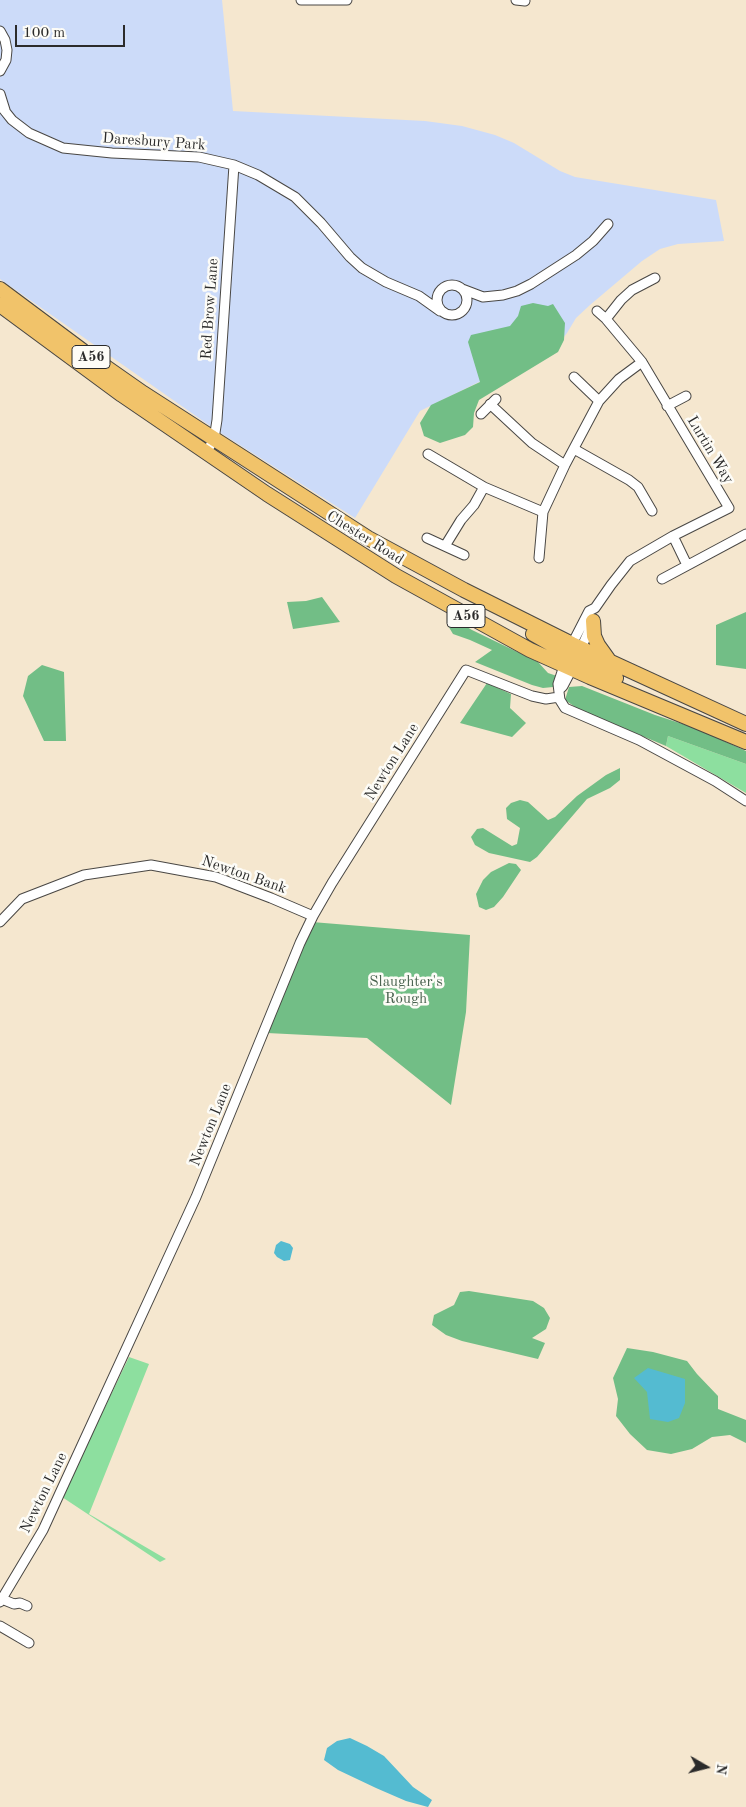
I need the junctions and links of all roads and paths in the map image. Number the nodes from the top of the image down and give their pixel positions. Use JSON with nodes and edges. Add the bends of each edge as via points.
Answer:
{"nodes":[{"id":1,"x":301,"y":0,"type":"edge"},
{"id":2,"x":347,"y":0,"type":"edge"},
{"id":3,"x":516,"y":0,"type":"edge"},
{"id":4,"x":525,"y":0,"type":"edge"},
{"id":5,"x":0,"y":31,"type":"edge"},
{"id":6,"x":0,"y":72,"type":"edge"},
{"id":7,"x":0,"y":94,"type":"edge"},
{"id":8,"x":2,"y":108,"type":"edge"},
{"id":9,"x":234,"y":165,"type":"junction"},
{"id":10,"x":608,"y":224,"type":"dead end"},
{"id":11,"x":655,"y":278,"type":"dead end"},
{"id":12,"x":0,"y":289,"type":"edge"},
{"id":13,"x":462,"y":289,"type":"junction"},
{"id":14,"x":441,"y":290,"type":"junction"},
{"id":15,"x":418,"y":296,"type":"junction"},
{"id":16,"x":483,"y":297,"type":"junction"},
{"id":17,"x":0,"y":305,"type":"edge"},
{"id":18,"x":463,"y":310,"type":"junction"},
{"id":19,"x":440,"y":311,"type":"junction"},
{"id":20,"x":597,"y":311,"type":"dead end"},
{"id":21,"x":606,"y":319,"type":"junction"},
{"id":22,"x":642,"y":362,"type":"junction"},
{"id":23,"x":574,"y":377,"type":"dead end"},
{"id":24,"x":686,"y":396,"type":"dead end"},
{"id":25,"x":599,"y":401,"type":"junction"},
{"id":26,"x":668,"y":406,"type":"junction"},
{"id":27,"x":481,"y":414,"type":"dead end"},
{"id":28,"x":214,"y":439,"type":"junction"},
{"id":29,"x":574,"y":449,"type":"junction"},
{"id":30,"x":206,"y":453,"type":"junction"},
{"id":31,"x":428,"y":454,"type":"dead end"},
{"id":32,"x":565,"y":465,"type":"junction"},
{"id":33,"x":484,"y":487,"type":"junction"},
{"id":34,"x":652,"y":511,"type":"dead end"},
{"id":35,"x":543,"y":512,"type":"junction"},
{"id":36,"x":746,"y":534,"type":"edge"},
{"id":37,"x":673,"y":536,"type":"junction"},
{"id":38,"x":427,"y":538,"type":"dead end"},
{"id":39,"x":445,"y":546,"type":"junction"},
{"id":40,"x":464,"y":555,"type":"dead end"},
{"id":41,"x":539,"y":558,"type":"dead end"},
{"id":42,"x":686,"y":565,"type":"junction"},
{"id":43,"x":662,"y":579,"type":"dead end"},
{"id":44,"x":594,"y":615,"type":"junction"},
{"id":45,"x":572,"y":656,"type":"junction"},
{"id":46,"x":610,"y":661,"type":"junction"},
{"id":47,"x":559,"y":694,"type":"junction"},
{"id":48,"x":746,"y":724,"type":"edge"},
{"id":49,"x":746,"y":742,"type":"edge"},
{"id":50,"x":746,"y":801,"type":"edge"},
{"id":51,"x":313,"y":916,"type":"junction"},
{"id":52,"x":0,"y":922,"type":"edge"},
{"id":53,"x":1,"y":1600,"type":"edge"},
{"id":54,"x":27,"y":1606,"type":"dead end"},
{"id":55,"x":0,"y":1626,"type":"edge"},
{"id":56,"x":30,"y":1642,"type":"dead end"}],
"edges":[{"from":1,"to":2,"type":"street"},
{"from":3,"to":4,"type":"street"},
{"from":5,"to":6,"type":"street","via":[[7,50]]},
{"from":7,"to":8,"type":"street"},
{"from":8,"to":9,"type":"street","name":"Daresbury Park","via":[[28,133],[63,148],[112,154],[199,157]]},
{"from":9,"to":15,"type":"street","name":"Daresbury Park","via":[[295,197],[362,268]]},
{"from":9,"to":28,"type":"street","name":"Red Brow Lane"},
{"from":10,"to":16,"type":"street","via":[[585,248],[531,284],[503,295]]},
{"from":11,"to":21,"type":"street","via":[[632,290]]},
{"from":12,"to":28,"type":"highway","name":"Chester Road","number":"A56","via":[[83,351]]},
{"from":13,"to":14,"type":"street","via":[[450,285]]},
{"from":13,"to":16,"type":"street"},
{"from":13,"to":18,"type":"street","via":[[467,302]]},
{"from":14,"to":15,"type":"street"},
{"from":14,"to":19,"type":"street","via":[[436,302]]},
{"from":15,"to":19,"type":"street","name":"Daresbury Park"},
{"from":16,"to":18,"type":"street"},
{"from":17,"to":30,"type":"highway","name":"Chester Road","number":"A56"},
{"from":18,"to":19,"type":"street","via":[[451,316]]},
{"from":20,"to":21,"type":"street","name":"Lurtin Way"},
{"from":21,"to":22,"type":"street","name":"Lurtin Way"},
{"from":22,"to":25,"type":"street","via":[[619,379]]},
{"from":22,"to":26,"type":"street","name":"Lurtin Way"},
{"from":23,"to":25,"type":"street"},
{"from":24,"to":26,"type":"street","name":"Lurtin Way"},
{"from":25,"to":29,"type":"street"},
{"from":26,"to":37,"type":"street","name":"Lurtin Way","via":[[729,508]]},
{"from":27,"to":32,"type":"street","via":[[493,402],[532,443]]},
{"from":28,"to":30,"type":"street","name":"Red Brow Lane"},
{"from":28,"to":45,"type":"highway","name":"Chester Road","number":"A56","via":[[368,538],[464,590]]},
{"from":29,"to":32,"type":"street"},
{"from":29,"to":34,"type":"street","via":[[638,487]]},
{"from":30,"to":45,"type":"highway","name":"Chester Road","number":"A56","via":[[396,576],[492,630]]},
{"from":31,"to":33,"type":"street"},
{"from":32,"to":35,"type":"street"},
{"from":33,"to":35,"type":"street"},
{"from":33,"to":39,"type":"street"},
{"from":35,"to":41,"type":"street"},
{"from":36,"to":42,"type":"street"},
{"from":37,"to":42,"type":"street"},
{"from":37,"to":44,"type":"street","via":[[630,562],[611,585]]},
{"from":38,"to":39,"type":"street"},
{"from":39,"to":40,"type":"street"},
{"from":42,"to":43,"type":"street"},
{"from":44,"to":45,"type":"street"},
{"from":44,"to":45,"type":"street","via":[[589,612]]},
{"from":44,"to":46,"type":"highway","via":[[594,636]]},
{"from":45,"to":46,"type":"highway","name":"Chester Road","number":"A56"},
{"from":45,"to":47,"type":"street"},
{"from":45,"to":49,"type":"highway","name":"Chester Road","number":"A56","via":[[687,717]]},
{"from":46,"to":48,"type":"highway","name":"Chester Road","number":"A56"},
{"from":47,"to":50,"type":"street","via":[[561,704],[567,710],[639,740]]},
{"from":47,"to":51,"type":"street","name":"Newton Lane","via":[[546,699],[532,696],[466,670]]},
{"from":51,"to":52,"type":"street","name":"Newton Bank","via":[[216,877],[151,864],[84,875],[22,899]]},
{"from":51,"to":53,"type":"street","name":"Newton Lane","via":[[185,1223],[43,1530]]},
{"from":53,"to":54,"type":"street","via":[[12,1608],[20,1603]]},
{"from":55,"to":56,"type":"street"}]}
